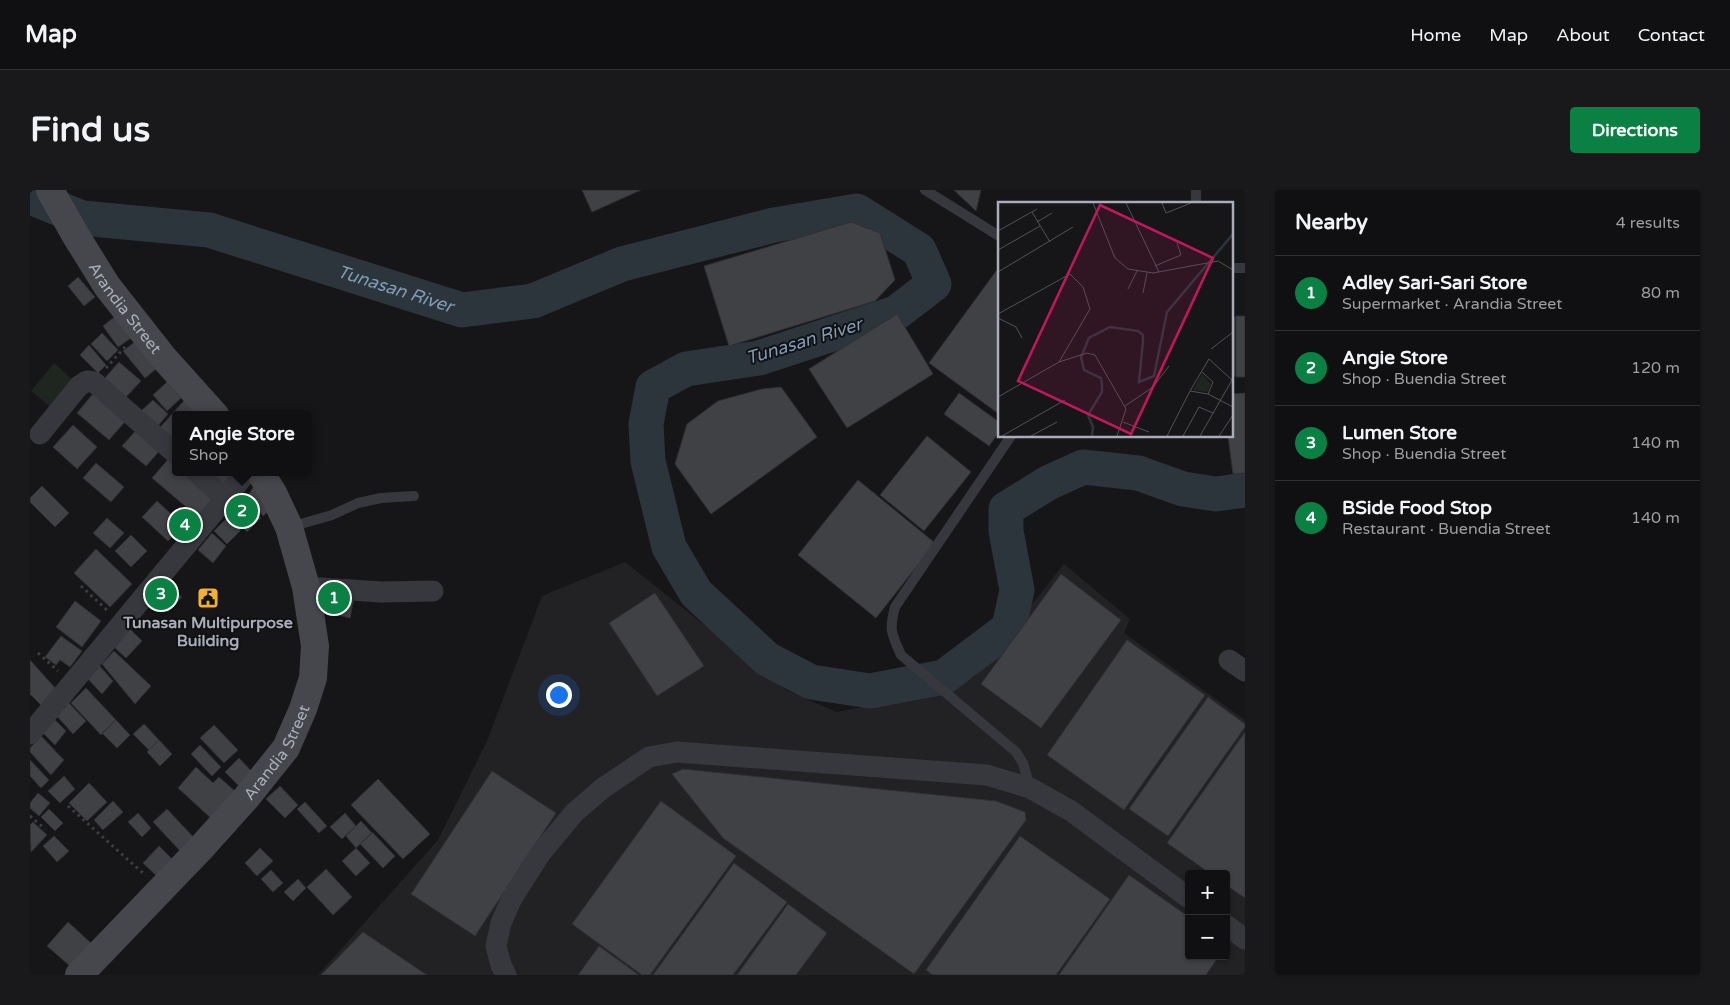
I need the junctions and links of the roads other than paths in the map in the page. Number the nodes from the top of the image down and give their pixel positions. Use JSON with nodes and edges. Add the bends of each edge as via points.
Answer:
{"nodes":[{"id":1,"x":50,"y":190,"type":"edge"},
{"id":2,"x":925,"y":190,"type":"edge"},
{"id":3,"x":998,"y":235,"type":"edge"},
{"id":4,"x":1232,"y":268,"type":"edge"},
{"id":5,"x":1245,"y":268,"type":"edge"},
{"id":6,"x":211,"y":411,"type":"edge"},
{"id":7,"x":40,"y":434,"type":"dead end"},
{"id":8,"x":1010,"y":438,"type":"edge"},
{"id":9,"x":172,"y":450,"type":"edge"},
{"id":10,"x":200,"y":476,"type":"edge"},
{"id":11,"x":244,"y":476,"type":"edge"},
{"id":12,"x":262,"y":476,"type":"edge"},
{"id":13,"x":414,"y":496,"type":"dead end"},
{"id":14,"x":226,"y":499,"type":"junction"},
{"id":15,"x":289,"y":527,"type":"junction"},
{"id":16,"x":306,"y":587,"type":"junction"},
{"id":17,"x":433,"y":591,"type":"dead end"},
{"id":18,"x":30,"y":734,"type":"edge"},
{"id":19,"x":1030,"y":788,"type":"junction"},
{"id":20,"x":1185,"y":895,"type":"edge"},
{"id":21,"x":1230,"y":928,"type":"edge"},
{"id":22,"x":1245,"y":939,"type":"edge"},
{"id":23,"x":79,"y":975,"type":"edge"},
{"id":24,"x":506,"y":975,"type":"edge"}],
"edges":[{"from":1,"to":6,"type":"street","name":"Arandia Street","via":[[107,286],[162,356]]},
{"from":2,"to":3,"type":"lane"},
{"from":4,"to":5,"type":"lane"},
{"from":7,"to":9,"type":"street","via":[[87,381],[94,382]]},
{"from":8,"to":19,"type":"lane","via":[[895,607],[890,626],[901,655],[1016,752],[1023,763]]},
{"from":10,"to":14,"type":"street"},
{"from":11,"to":14,"type":"street"},
{"from":12,"to":15,"type":"street","name":"Arandia Street"},
{"from":13,"to":15,"type":"lane","via":[[358,503],[332,515]]},
{"from":14,"to":18,"type":"street"},
{"from":15,"to":16,"type":"street","name":"Arandia Street"},
{"from":16,"to":17,"type":"street","via":[[381,592]]},
{"from":16,"to":23,"type":"street","name":"Arandia Street","via":[[315,646],[313,678],[286,748],[246,798]]},
{"from":19,"to":20,"type":"street","via":[[1071,812]]},
{"from":19,"to":24,"type":"street","via":[[987,775],[677,752],[648,757],[602,788],[574,813],[540,854],[512,898],[501,923],[496,946]]},
{"from":21,"to":22,"type":"street"}]}
